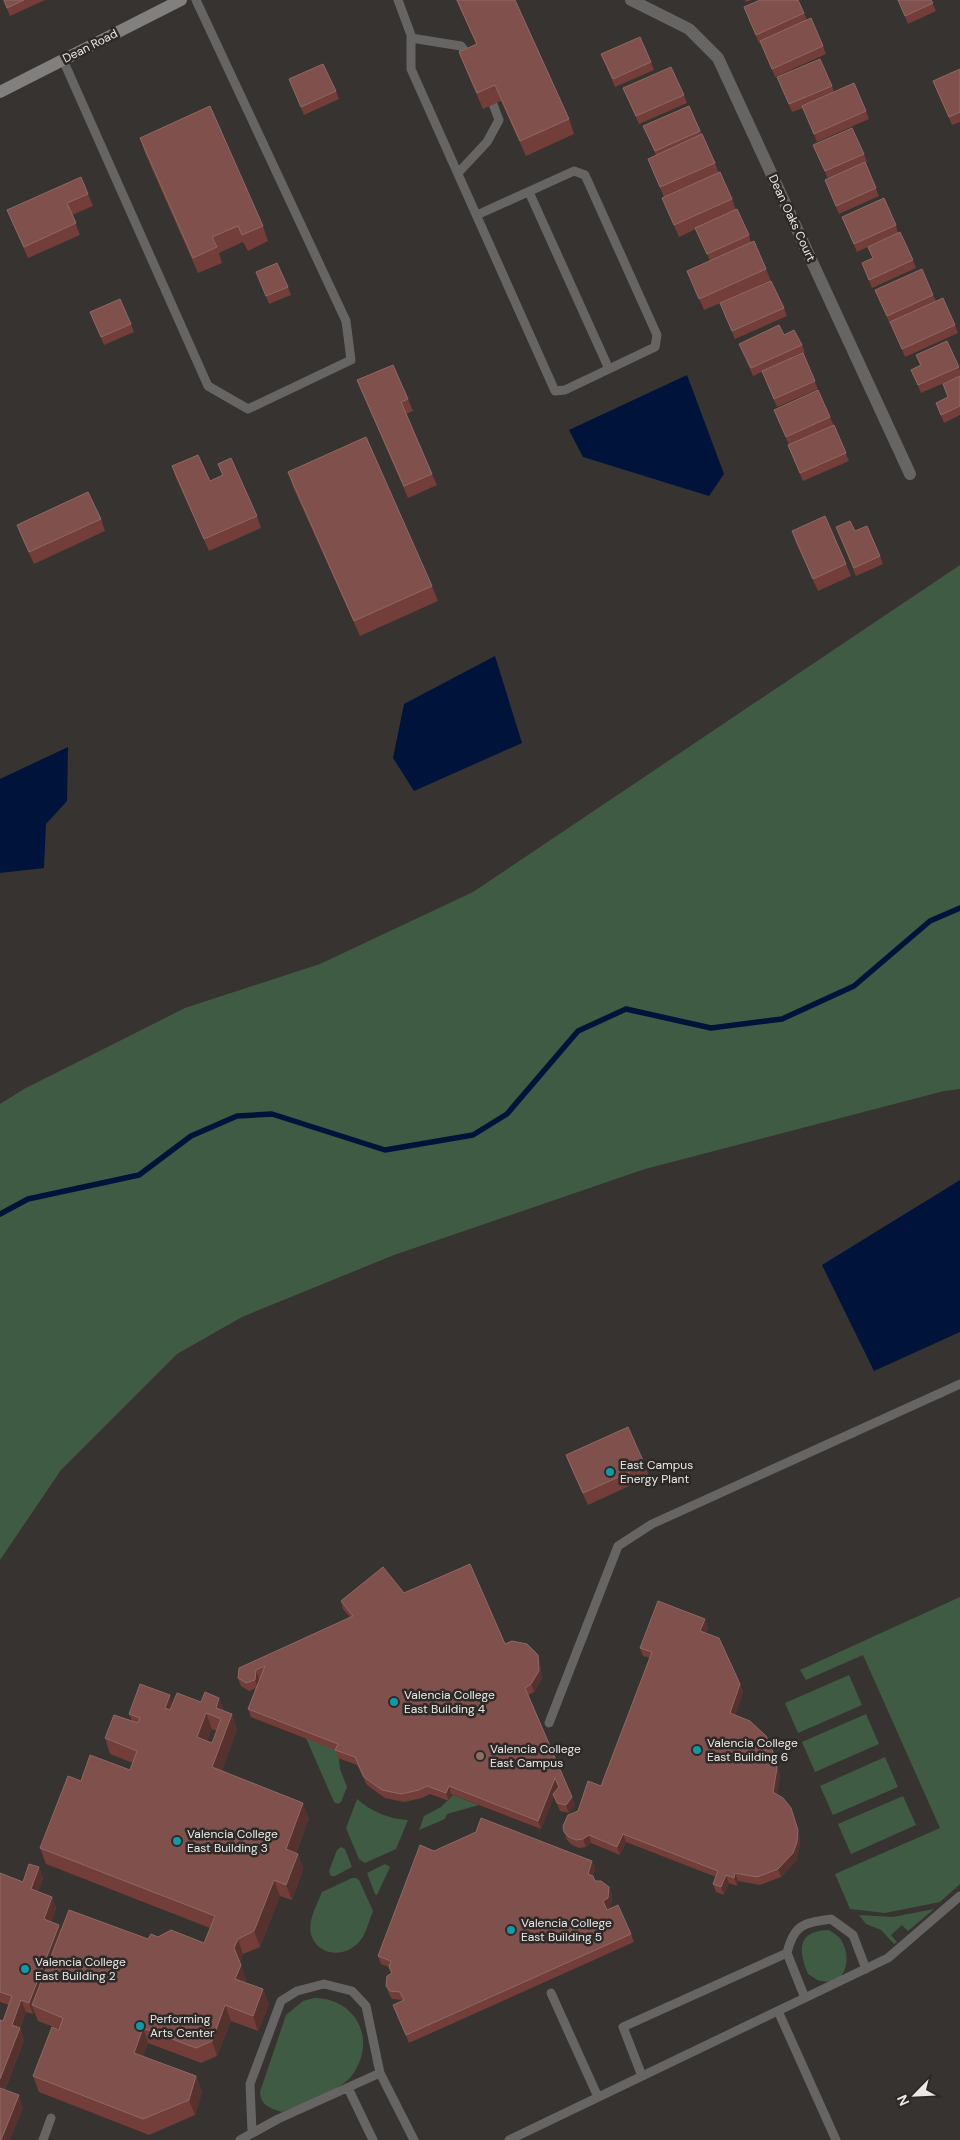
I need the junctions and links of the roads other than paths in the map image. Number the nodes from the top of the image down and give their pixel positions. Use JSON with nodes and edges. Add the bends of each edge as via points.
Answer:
{"nodes":[{"id":1,"x":181,"y":0,"type":"edge"},
{"id":2,"x":196,"y":0,"type":"edge"},
{"id":3,"x":398,"y":0,"type":"edge"},
{"id":4,"x":631,"y":0,"type":"edge"},
{"id":5,"x":411,"y":38,"type":"junction"},
{"id":6,"x":63,"y":60,"type":"junction"},
{"id":7,"x":475,"y":63,"type":"edge"},
{"id":8,"x":0,"y":92,"type":"edge"},
{"id":9,"x":493,"y":104,"type":"edge"},
{"id":10,"x":458,"y":173,"type":"junction"},
{"id":11,"x":529,"y":192,"type":"junction"},
{"id":12,"x":476,"y":215,"type":"junction"},
{"id":13,"x":610,"y":369,"type":"junction"},
{"id":14,"x":910,"y":474,"type":"dead end"},
{"id":15,"x":960,"y":1384,"type":"edge"},
{"id":16,"x":549,"y":1723,"type":"dead end"},
{"id":17,"x":960,"y":1896,"type":"edge"},
{"id":18,"x":787,"y":1953,"type":"junction"},
{"id":19,"x":866,"y":1969,"type":"junction"},
{"id":20,"x":551,"y":1993,"type":"dead end"},
{"id":21,"x":805,"y":1998,"type":"junction"},
{"id":22,"x":778,"y":2011,"type":"junction"},
{"id":23,"x":380,"y":2073,"type":"junction"},
{"id":24,"x":642,"y":2076,"type":"junction"},
{"id":25,"x":348,"y":2088,"type":"junction"},
{"id":26,"x":598,"y":2097,"type":"junction"},
{"id":27,"x":51,"y":2118,"type":"dead end"},
{"id":28,"x":252,"y":2132,"type":"junction"},
{"id":29,"x":43,"y":2140,"type":"edge"},
{"id":30,"x":240,"y":2140,"type":"edge"},
{"id":31,"x":373,"y":2140,"type":"edge"},
{"id":32,"x":414,"y":2140,"type":"edge"},
{"id":33,"x":509,"y":2140,"type":"edge"},
{"id":34,"x":836,"y":2140,"type":"edge"}],
"edges":[{"from":1,"to":6,"type":"main road","name":"Dean Road"},
{"from":2,"to":6,"type":"lane","via":[[346,321],[351,360],[248,409],[208,386]]},
{"from":3,"to":5,"type":"lane"},
{"from":4,"to":14,"type":"street","name":"Dean Oaks Court","via":[[689,29],[718,58]]},
{"from":5,"to":7,"type":"lane","via":[[461,46]]},
{"from":5,"to":10,"type":"lane","via":[[411,69]]},
{"from":6,"to":8,"type":"main road","name":"Dean Road"},
{"from":9,"to":10,"type":"lane","via":[[499,120],[486,142]]},
{"from":10,"to":12,"type":"lane"},
{"from":11,"to":12,"type":"lane"},
{"from":11,"to":13,"type":"lane"},
{"from":11,"to":13,"type":"lane","via":[[574,172],[585,175],[657,336],[655,347]]},
{"from":12,"to":13,"type":"lane","via":[[555,391],[565,390]]},
{"from":15,"to":16,"type":"lane","via":[[652,1524],[618,1546]]},
{"from":17,"to":19,"type":"lane","via":[[888,1958]]},
{"from":18,"to":19,"type":"lane","via":[[791,1936],[807,1923],[831,1919],[853,1935]]},
{"from":18,"to":21,"type":"lane"},
{"from":18,"to":24,"type":"lane","via":[[623,2027]]},
{"from":19,"to":21,"type":"lane"},
{"from":20,"to":26,"type":"lane"},
{"from":21,"to":22,"type":"lane"},
{"from":22,"to":24,"type":"lane"},
{"from":22,"to":34,"type":"lane"},
{"from":23,"to":25,"type":"lane"},
{"from":23,"to":28,"type":"lane","via":[[366,2006],[352,1991],[324,1984],[297,1991],[281,2001],[250,2084]]},
{"from":23,"to":32,"type":"lane"},
{"from":24,"to":26,"type":"lane"},
{"from":25,"to":28,"type":"lane"},
{"from":25,"to":31,"type":"lane"},
{"from":26,"to":33,"type":"lane"},
{"from":27,"to":29,"type":"lane"},
{"from":28,"to":30,"type":"lane"}]}
